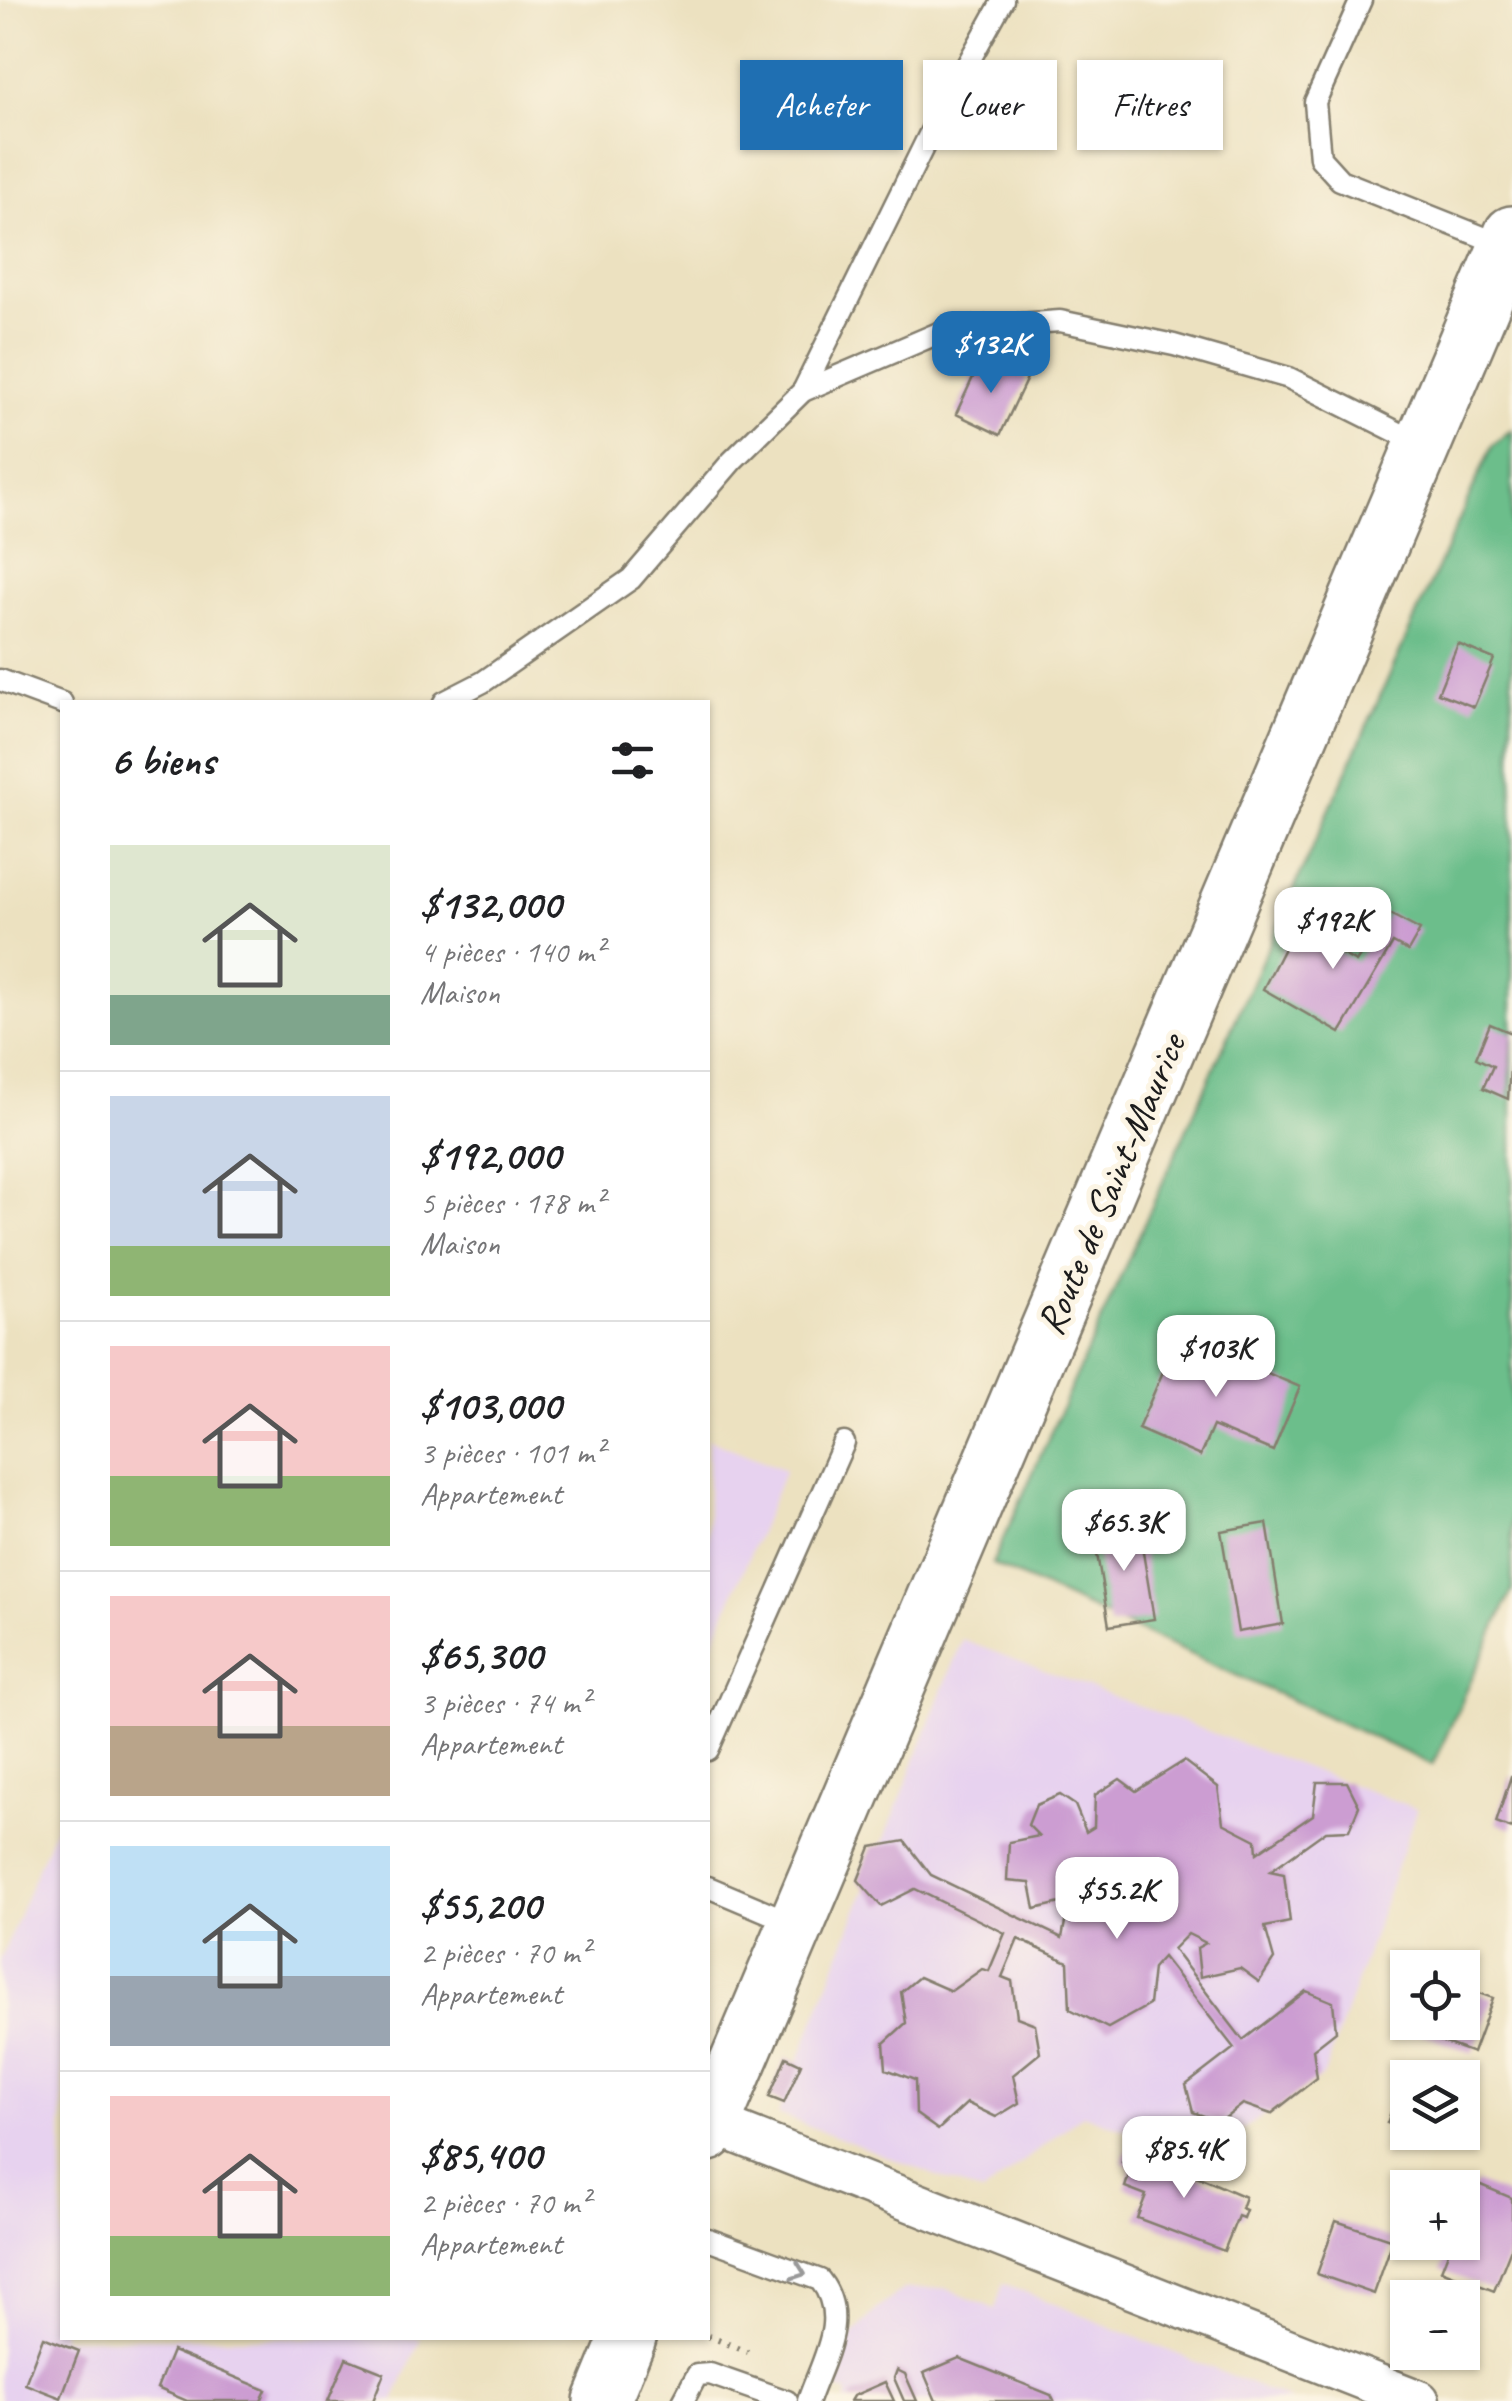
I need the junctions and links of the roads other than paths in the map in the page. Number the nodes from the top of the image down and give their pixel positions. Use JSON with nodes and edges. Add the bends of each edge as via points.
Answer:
{"nodes":[{"id":1,"x":1004,"y":0,"type":"edge"},
{"id":2,"x":1361,"y":0,"type":"edge"},
{"id":3,"x":1510,"y":240,"type":"edge"},
{"id":4,"x":802,"y":391,"type":"junction"},
{"id":5,"x":1423,"y":445,"type":"junction"},
{"id":6,"x":0,"y":680,"type":"edge"},
{"id":7,"x":448,"y":700,"type":"edge"},
{"id":8,"x":60,"y":702,"type":"edge"},
{"id":9,"x":844,"y":1443,"type":"dead end"},
{"id":10,"x":710,"y":1745,"type":"edge"},
{"id":11,"x":710,"y":1889,"type":"edge"},
{"id":12,"x":795,"y":1924,"type":"junction"},
{"id":13,"x":710,"y":2128,"type":"edge"},
{"id":14,"x":710,"y":2240,"type":"edge"},
{"id":15,"x":627,"y":2340,"type":"edge"},
{"id":16,"x":602,"y":2401,"type":"edge"},
{"id":17,"x":683,"y":2401,"type":"edge"},
{"id":18,"x":787,"y":2401,"type":"edge"},
{"id":19,"x":808,"y":2401,"type":"edge"},
{"id":20,"x":1419,"y":2401,"type":"edge"}],
"edges":[{"from":1,"to":4,"type":"lane"},
{"from":2,"to":3,"type":"lane","via":[[1315,102],[1320,158],[1340,180]]},
{"from":3,"to":5,"type":"street","name":"Route de Saint-Maurice"},
{"from":4,"to":5,"type":"lane","via":[[948,329],[1060,320],[1289,378]]},
{"from":4,"to":7,"type":"lane","via":[[630,579]]},
{"from":5,"to":12,"type":"street","name":"Route de Saint-Maurice"},
{"from":6,"to":8,"type":"lane"},
{"from":9,"to":10,"type":"lane"},
{"from":11,"to":12,"type":"lane"},
{"from":12,"to":13,"type":"street","name":"Route de Saint-Maurice"},
{"from":13,"to":20,"type":"street"},
{"from":14,"to":19,"type":"lane","one_way":true,"via":[[820,2280],[833,2296],[837,2318]]},
{"from":15,"to":16,"type":"street"},
{"from":17,"to":18,"type":"lane","via":[[697,2375],[710,2374]]}]}
